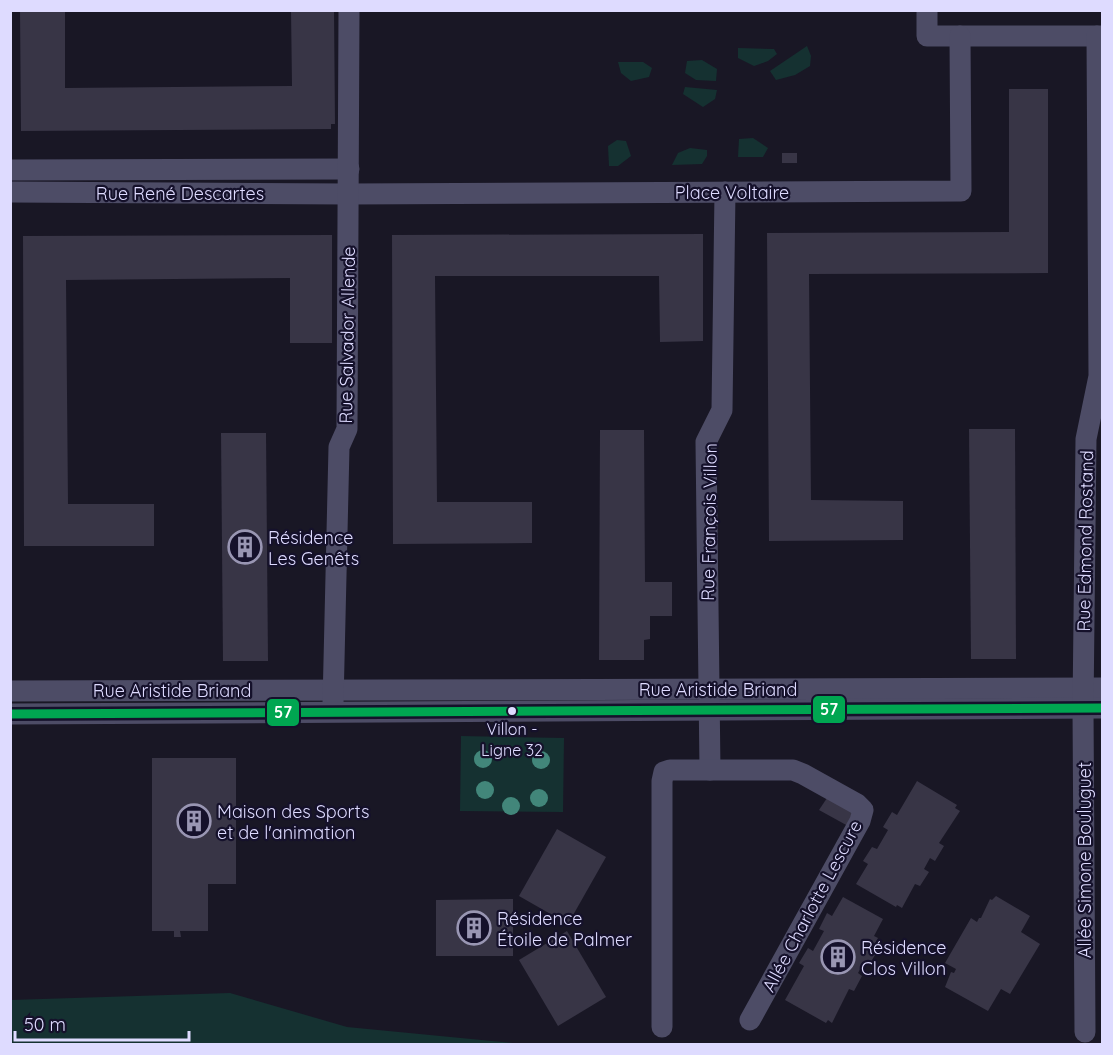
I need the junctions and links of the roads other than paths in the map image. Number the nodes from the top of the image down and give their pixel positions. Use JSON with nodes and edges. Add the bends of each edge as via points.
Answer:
{"nodes":[{"id":1,"x":349,"y":10,"type":"edge"},
{"id":2,"x":927,"y":10,"type":"edge"},
{"id":3,"x":960,"y":36,"type":"junction"},
{"id":4,"x":1100,"y":36,"type":"edge"},
{"id":5,"x":349,"y":169,"type":"junction"},
{"id":6,"x":10,"y":170,"type":"edge"},
{"id":7,"x":10,"y":192,"type":"edge"},
{"id":8,"x":725,"y":192,"type":"junction"},
{"id":9,"x":349,"y":194,"type":"junction"},
{"id":10,"x":10,"y":691,"type":"edge"},
{"id":11,"x":1093,"y":698,"type":"edge"},
{"id":12,"x":710,"y":700,"type":"junction"},
{"id":13,"x":333,"y":701,"type":"junction"},
{"id":14,"x":10,"y":714,"type":"edge"},
{"id":15,"x":710,"y":770,"type":"junction"},
{"id":16,"x":750,"y":1020,"type":"dead end"},
{"id":17,"x":662,"y":1027,"type":"dead end"},
{"id":18,"x":1085,"y":1032,"type":"dead end"}],
"edges":[{"from":1,"to":5,"type":"street","name":"Rue Salvador Allende"},
{"from":2,"to":3,"type":"street","via":[[927,36]]},
{"from":3,"to":4,"type":"street"},
{"from":3,"to":8,"type":"street","name":"Place Voltaire","via":[[961,190]]},
{"from":4,"to":11,"type":"street","name":"Rue Edmond Rostand","via":[[1100,376],[1086,439]]},
{"from":5,"to":6,"type":"street","name":"Rue René Descartes"},
{"from":5,"to":9,"type":"street","name":"Rue Salvador Allende"},
{"from":7,"to":9,"type":"street","name":"Rue René Descartes"},
{"from":8,"to":9,"type":"street","name":"Place Voltaire"},
{"from":8,"to":12,"type":"street","name":"Rue François Villon","via":[[722,410],[706,442]]},
{"from":9,"to":13,"type":"street","name":"Rue Salvador Allende","via":[[347,429],[339,447]]},
{"from":10,"to":13,"type":"street","name":"Rue Aristide Briand"},
{"from":11,"to":12,"type":"street","name":"Rue Aristide Briand"},
{"from":11,"to":18,"type":"street","name":"Allée Simone Bouluguet"},
{"from":12,"to":13,"type":"street","name":"Rue Aristide Briand"},
{"from":12,"to":15,"type":"street"},
{"from":13,"to":14,"type":"street","name":"Rue Aristide Briand"},
{"from":15,"to":16,"type":"street","name":"Allée Charlotte Lescure","via":[[793,770],[863,810]]},
{"from":15,"to":17,"type":"street","name":"Allée Charlotte Lescure","via":[[663,772]]}]}
